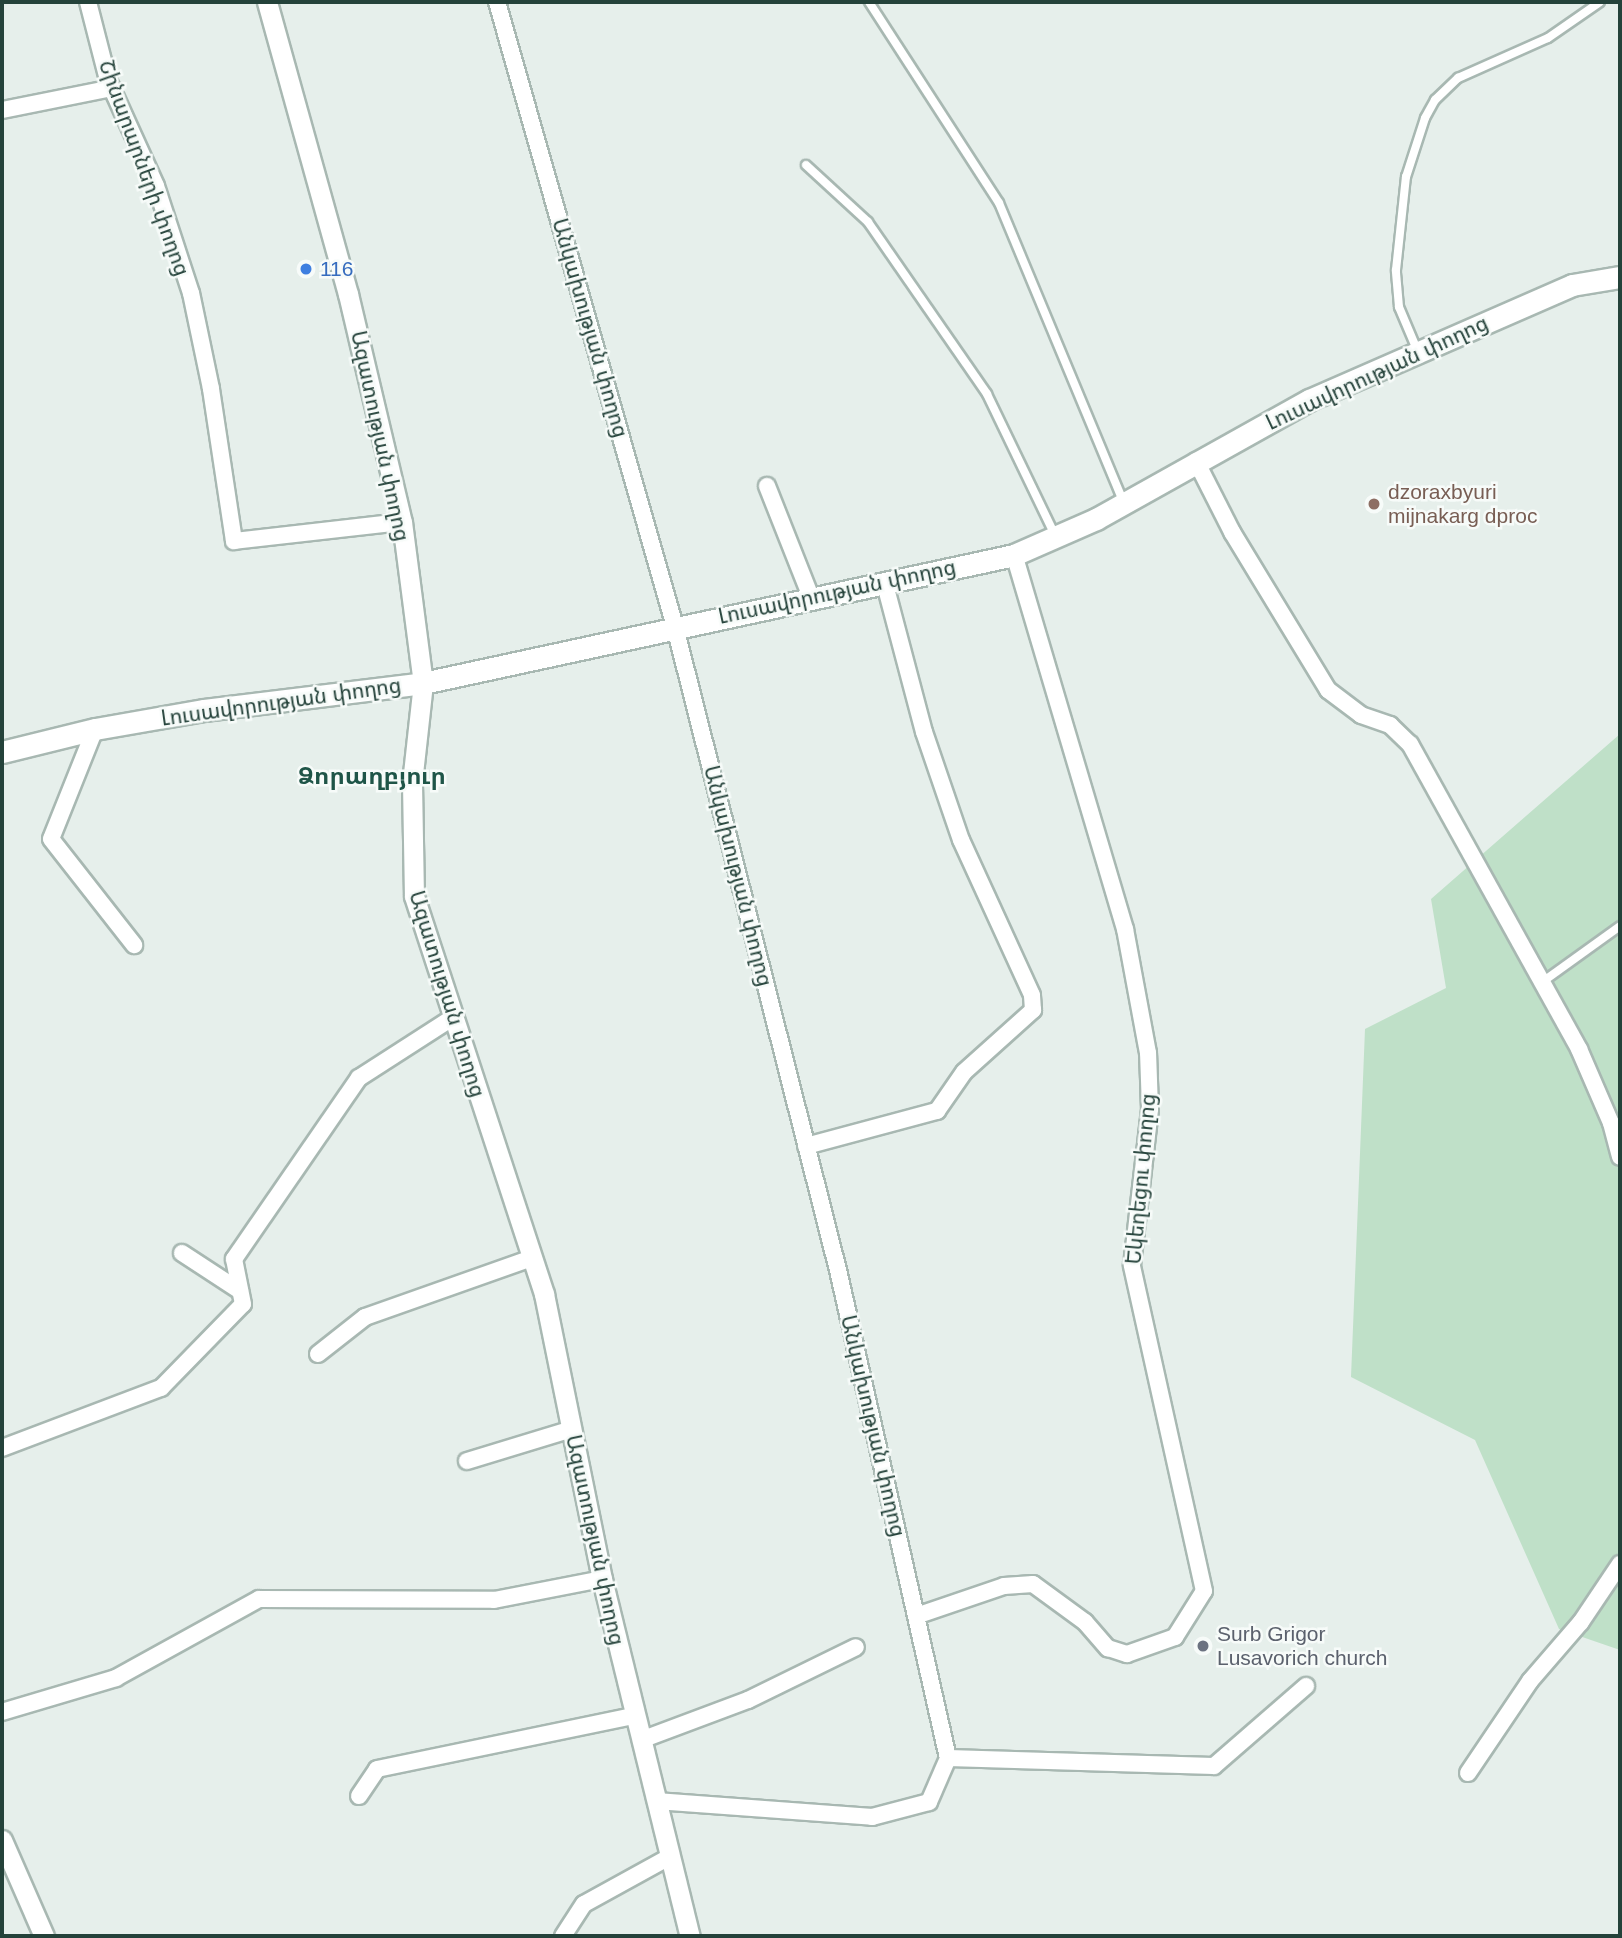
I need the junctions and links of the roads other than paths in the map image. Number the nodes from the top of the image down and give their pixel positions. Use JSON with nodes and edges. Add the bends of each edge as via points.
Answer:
{"nodes":[{"id":1,"x":88,"y":2,"type":"edge"},
{"id":2,"x":267,"y":2,"type":"edge"},
{"id":3,"x":497,"y":2,"type":"edge"},
{"id":4,"x":869,"y":2,"type":"edge"},
{"id":5,"x":1600,"y":2,"type":"edge"},
{"id":6,"x":112,"y":88,"type":"junction"},
{"id":7,"x":2,"y":110,"type":"edge"},
{"id":8,"x":806,"y":164,"type":"dead end"},
{"id":9,"x":1620,"y":277,"type":"edge"},
{"id":10,"x":1418,"y":352,"type":"junction"},
{"id":11,"x":1196,"y":461,"type":"junction"},
{"id":12,"x":767,"y":486,"type":"dead end"},
{"id":13,"x":1123,"y":501,"type":"junction"},
{"id":14,"x":402,"y":522,"type":"junction"},
{"id":15,"x":1056,"y":538,"type":"junction"},
{"id":16,"x":1014,"y":555,"type":"junction"},
{"id":17,"x":884,"y":581,"type":"junction"},
{"id":18,"x":811,"y":597,"type":"junction"},
{"id":19,"x":675,"y":627,"type":"junction"},
{"id":20,"x":422,"y":683,"type":"junction"},
{"id":21,"x":95,"y":729,"type":"junction"},
{"id":22,"x":2,"y":752,"type":"edge"},
{"id":23,"x":1620,"y":929,"type":"edge"},
{"id":24,"x":134,"y":945,"type":"dead end"},
{"id":25,"x":1541,"y":983,"type":"junction"},
{"id":26,"x":452,"y":1018,"type":"junction"},
{"id":27,"x":806,"y":1146,"type":"junction"},
{"id":28,"x":1620,"y":1157,"type":"edge"},
{"id":29,"x":182,"y":1253,"type":"dead end"},
{"id":30,"x":532,"y":1258,"type":"junction"},
{"id":31,"x":240,"y":1291,"type":"junction"},
{"id":32,"x":318,"y":1353,"type":"dead end"},
{"id":33,"x":572,"y":1429,"type":"junction"},
{"id":34,"x":2,"y":1448,"type":"edge"},
{"id":35,"x":467,"y":1461,"type":"dead end"},
{"id":36,"x":1620,"y":1564,"type":"edge"},
{"id":37,"x":602,"y":1578,"type":"junction"},
{"id":38,"x":916,"y":1616,"type":"junction"},
{"id":39,"x":856,"y":1647,"type":"dead end"},
{"id":40,"x":1306,"y":1686,"type":"dead end"},
{"id":41,"x":2,"y":1712,"type":"edge"},
{"id":42,"x":634,"y":1716,"type":"junction"},
{"id":43,"x":641,"y":1740,"type":"junction"},
{"id":44,"x":948,"y":1758,"type":"junction"},
{"id":45,"x":1468,"y":1773,"type":"dead end"},
{"id":46,"x":359,"y":1796,"type":"dead end"},
{"id":47,"x":656,"y":1801,"type":"junction"},
{"id":48,"x":2,"y":1840,"type":"edge"},
{"id":49,"x":671,"y":1856,"type":"junction"},
{"id":50,"x":44,"y":1936,"type":"edge"},
{"id":51,"x":563,"y":1936,"type":"edge"},
{"id":52,"x":690,"y":1936,"type":"edge"}],
"edges":[{"from":1,"to":6,"type":"street","name":"Շինարարների փողոց"},
{"from":2,"to":14,"type":"street","name":"Ազատության փողոց","via":[[348,294]]},
{"from":3,"to":19,"type":"street","name":"Անկախության փողոց"},
{"from":4,"to":13,"type":"lane","via":[[999,203]]},
{"from":5,"to":10,"type":"lane","via":[[1548,37],[1458,78],[1435,100],[1425,118],[1406,177],[1396,258],[1399,307]]},
{"from":6,"to":7,"type":"street"},
{"from":6,"to":14,"type":"street","name":"Շինարարների փողոց","via":[[156,186],[191,293],[234,541]]},
{"from":8,"to":15,"type":"lane","via":[[868,222],[987,394]]},
{"from":9,"to":10,"type":"main road","name":"Լուսավորության փողոց","via":[[1572,285]]},
{"from":10,"to":11,"type":"main road","name":"Լուսավորության փողոց","via":[[1309,400]]},
{"from":11,"to":13,"type":"main road","name":"Լուսավորության փողոց"},
{"from":11,"to":25,"type":"street","via":[[1232,532],[1328,690],[1361,715],[1390,725],[1410,744]]},
{"from":12,"to":18,"type":"street"},
{"from":13,"to":15,"type":"main road","name":"Լուսավորության փողոց"},
{"from":14,"to":20,"type":"street","name":"Ազատության փողոց"},
{"from":15,"to":16,"type":"main road","name":"Լուսավորության փողոց"},
{"from":16,"to":17,"type":"main road","name":"Լուսավորության փողոց"},
{"from":16,"to":38,"type":"street","name":"Եկեղեցու փողոց","via":[[1125,929],[1149,1053],[1150,1109],[1132,1265],[1205,1591],[1175,1637],[1127,1654],[1108,1648],[1085,1622],[1033,1584],[1004,1586]]},
{"from":17,"to":18,"type":"main road","name":"Լուսավորության փողոց"},
{"from":17,"to":27,"type":"street","via":[[924,732],[961,840],[1032,995],[1033,1010],[964,1072],[937,1111]]},
{"from":18,"to":19,"type":"main road","name":"Լուսավորության փողոց"},
{"from":19,"to":20,"type":"main road","name":"Լուսավորության փողոց"},
{"from":19,"to":27,"type":"street","name":"Անկախության փողոց"},
{"from":20,"to":21,"type":"main road","name":"Լուսավորության փողոց","via":[[204,710]]},
{"from":20,"to":26,"type":"street","name":"Ազատության փողոց","via":[[412,783],[414,896]]},
{"from":21,"to":22,"type":"main road","name":"Լուսավորության փողոց"},
{"from":21,"to":24,"type":"street","via":[[51,839]]},
{"from":23,"to":25,"type":"lane"},
{"from":25,"to":28,"type":"street","via":[[1579,1049],[1611,1123]]},
{"from":26,"to":30,"type":"street","name":"Ազատության փողոց"},
{"from":26,"to":31,"type":"street","via":[[359,1078],[234,1259]]},
{"from":27,"to":38,"type":"street","name":"Անկախության փողոց"},
{"from":29,"to":31,"type":"street"},
{"from":30,"to":32,"type":"street","via":[[365,1317]]},
{"from":30,"to":33,"type":"street","name":"Ազատության փողոց"},
{"from":31,"to":34,"type":"street","via":[[243,1304],[161,1388]]},
{"from":33,"to":35,"type":"street"},
{"from":33,"to":37,"type":"street","name":"Ազատության փողոց"},
{"from":36,"to":45,"type":"street","via":[[1581,1622],[1530,1681]]},
{"from":37,"to":41,"type":"street","via":[[494,1600],[259,1599],[116,1678]]},
{"from":37,"to":42,"type":"street","name":"Ազատության փողոց"},
{"from":38,"to":44,"type":"street","name":"Անկախության փողոց"},
{"from":39,"to":43,"type":"street","via":[[748,1700]]},
{"from":40,"to":44,"type":"street","via":[[1214,1766]]},
{"from":42,"to":43,"type":"street","name":"Ազատության փողոց"},
{"from":42,"to":46,"type":"street","via":[[377,1769]]},
{"from":43,"to":47,"type":"street","name":"Ազատության փողոց"},
{"from":44,"to":47,"type":"street","via":[[929,1802],[872,1817]]},
{"from":47,"to":49,"type":"street","name":"Ազատության փողոց"},
{"from":48,"to":50,"type":"street"},
{"from":49,"to":51,"type":"street","via":[[584,1904]]},
{"from":49,"to":52,"type":"street","name":"Ազատության փողոց"}]}
